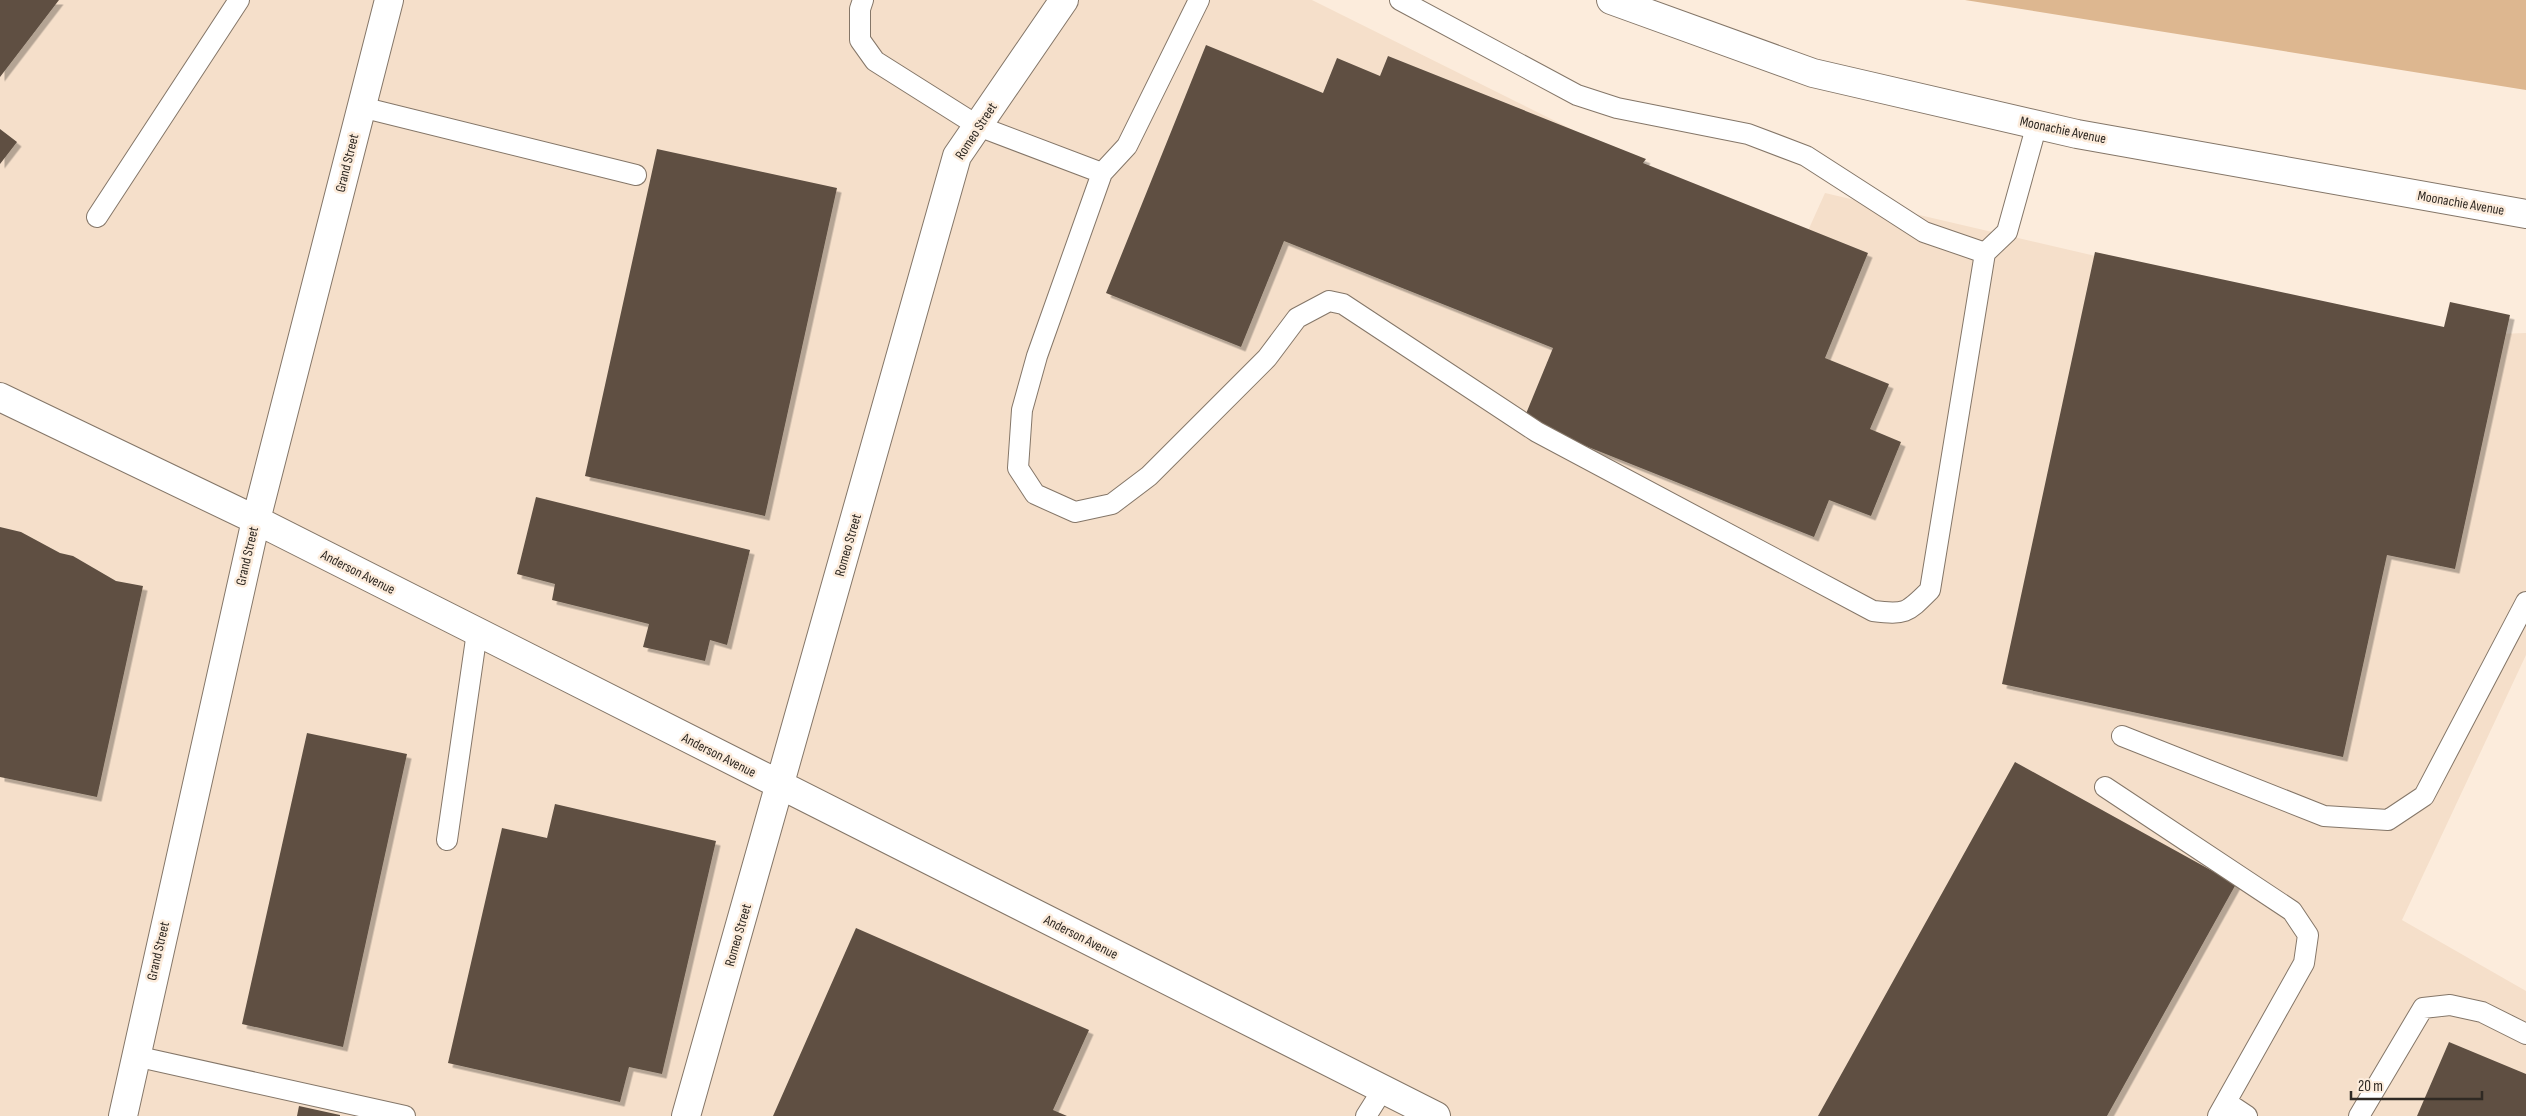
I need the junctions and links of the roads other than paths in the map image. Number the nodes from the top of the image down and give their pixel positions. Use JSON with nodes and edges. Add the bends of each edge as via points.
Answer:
{"nodes":[{"id":1,"x":239,"y":0,"type":"edge"},
{"id":2,"x":389,"y":0,"type":"edge"},
{"id":3,"x":863,"y":0,"type":"edge"},
{"id":4,"x":1064,"y":0,"type":"edge"},
{"id":5,"x":1199,"y":0,"type":"edge"},
{"id":6,"x":1400,"y":0,"type":"edge"},
{"id":7,"x":1611,"y":0,"type":"edge"},
{"id":8,"x":361,"y":107,"type":"junction"},
{"id":9,"x":2037,"y":124,"type":"junction"},
{"id":10,"x":978,"y":126,"type":"junction"},
{"id":11,"x":1102,"y":173,"type":"junction"},
{"id":12,"x":636,"y":175,"type":"dead end"},
{"id":13,"x":2526,"y":214,"type":"edge"},
{"id":14,"x":97,"y":217,"type":"dead end"},
{"id":15,"x":1985,"y":253,"type":"junction"},
{"id":16,"x":0,"y":397,"type":"edge"},
{"id":17,"x":256,"y":520,"type":"junction"},
{"id":18,"x":2526,"y":602,"type":"edge"},
{"id":19,"x":477,"y":632,"type":"junction"},
{"id":20,"x":2122,"y":736,"type":"dead end"},
{"id":21,"x":780,"y":786,"type":"junction"},
{"id":22,"x":2105,"y":787,"type":"dead end"},
{"id":23,"x":447,"y":840,"type":"dead end"},
{"id":24,"x":2526,"y":1034,"type":"edge"},
{"id":25,"x":135,"y":1056,"type":"junction"},
{"id":26,"x":1383,"y":1089,"type":"junction"},
{"id":27,"x":2222,"y":1109,"type":"edge"},
{"id":28,"x":123,"y":1116,"type":"edge"},
{"id":29,"x":405,"y":1116,"type":"edge"},
{"id":30,"x":686,"y":1116,"type":"edge"},
{"id":31,"x":1366,"y":1116,"type":"edge"},
{"id":32,"x":1436,"y":1116,"type":"edge"},
{"id":33,"x":2247,"y":1116,"type":"edge"},
{"id":34,"x":2359,"y":1116,"type":"edge"}],
"edges":[{"from":1,"to":14,"type":"lane"},
{"from":2,"to":8,"type":"street","name":"Grand Street"},
{"from":3,"to":10,"type":"lane","via":[[860,40],[875,61]]},
{"from":4,"to":10,"type":"street","name":"Romeo Street"},
{"from":5,"to":11,"type":"lane","via":[[1127,146]]},
{"from":6,"to":15,"type":"lane","via":[[1577,95],[1617,108],[1748,134],[1806,156],[1924,232]]},
{"from":7,"to":9,"type":"street","name":"Moonachie Avenue","via":[[1813,73]]},
{"from":8,"to":12,"type":"lane"},
{"from":8,"to":17,"type":"street","name":"Grand Street"},
{"from":9,"to":13,"type":"street","name":"Moonachie Avenue","via":[[2077,134]]},
{"from":9,"to":15,"type":"lane","via":[[2007,232]]},
{"from":10,"to":11,"type":"lane"},
{"from":10,"to":21,"type":"street","name":"Romeo Street","via":[[957,156]]},
{"from":11,"to":15,"type":"lane","via":[[1037,356],[1022,410],[1018,468],[1035,494],[1075,512],[1112,504],[1149,476],[1268,358],[1297,318],[1329,301],[1343,304],[1537,432],[1873,611],[1898,614],[1911,608],[1930,590]]},
{"from":16,"to":17,"type":"street","name":"Anderson Avenue"},
{"from":17,"to":19,"type":"street","name":"Anderson Avenue"},
{"from":17,"to":25,"type":"street","name":"Grand Street"},
{"from":18,"to":20,"type":"lane","via":[[2424,796],[2388,820],[2324,816]]},
{"from":19,"to":21,"type":"street","name":"Anderson Avenue"},
{"from":19,"to":23,"type":"lane"},
{"from":21,"to":26,"type":"street","name":"Anderson Avenue"},
{"from":21,"to":30,"type":"street","name":"Romeo Street"},
{"from":22,"to":27,"type":"lane","via":[[2292,911],[2308,935],[2304,963]]},
{"from":24,"to":34,"type":"lane","via":[[2482,1012],[2450,1005],[2423,1008]]},
{"from":25,"to":28,"type":"street","name":"Grand Street"},
{"from":25,"to":29,"type":"lane"},
{"from":26,"to":31,"type":"lane"},
{"from":26,"to":32,"type":"street","name":"Anderson Avenue"},
{"from":27,"to":33,"type":"lane"}]}
